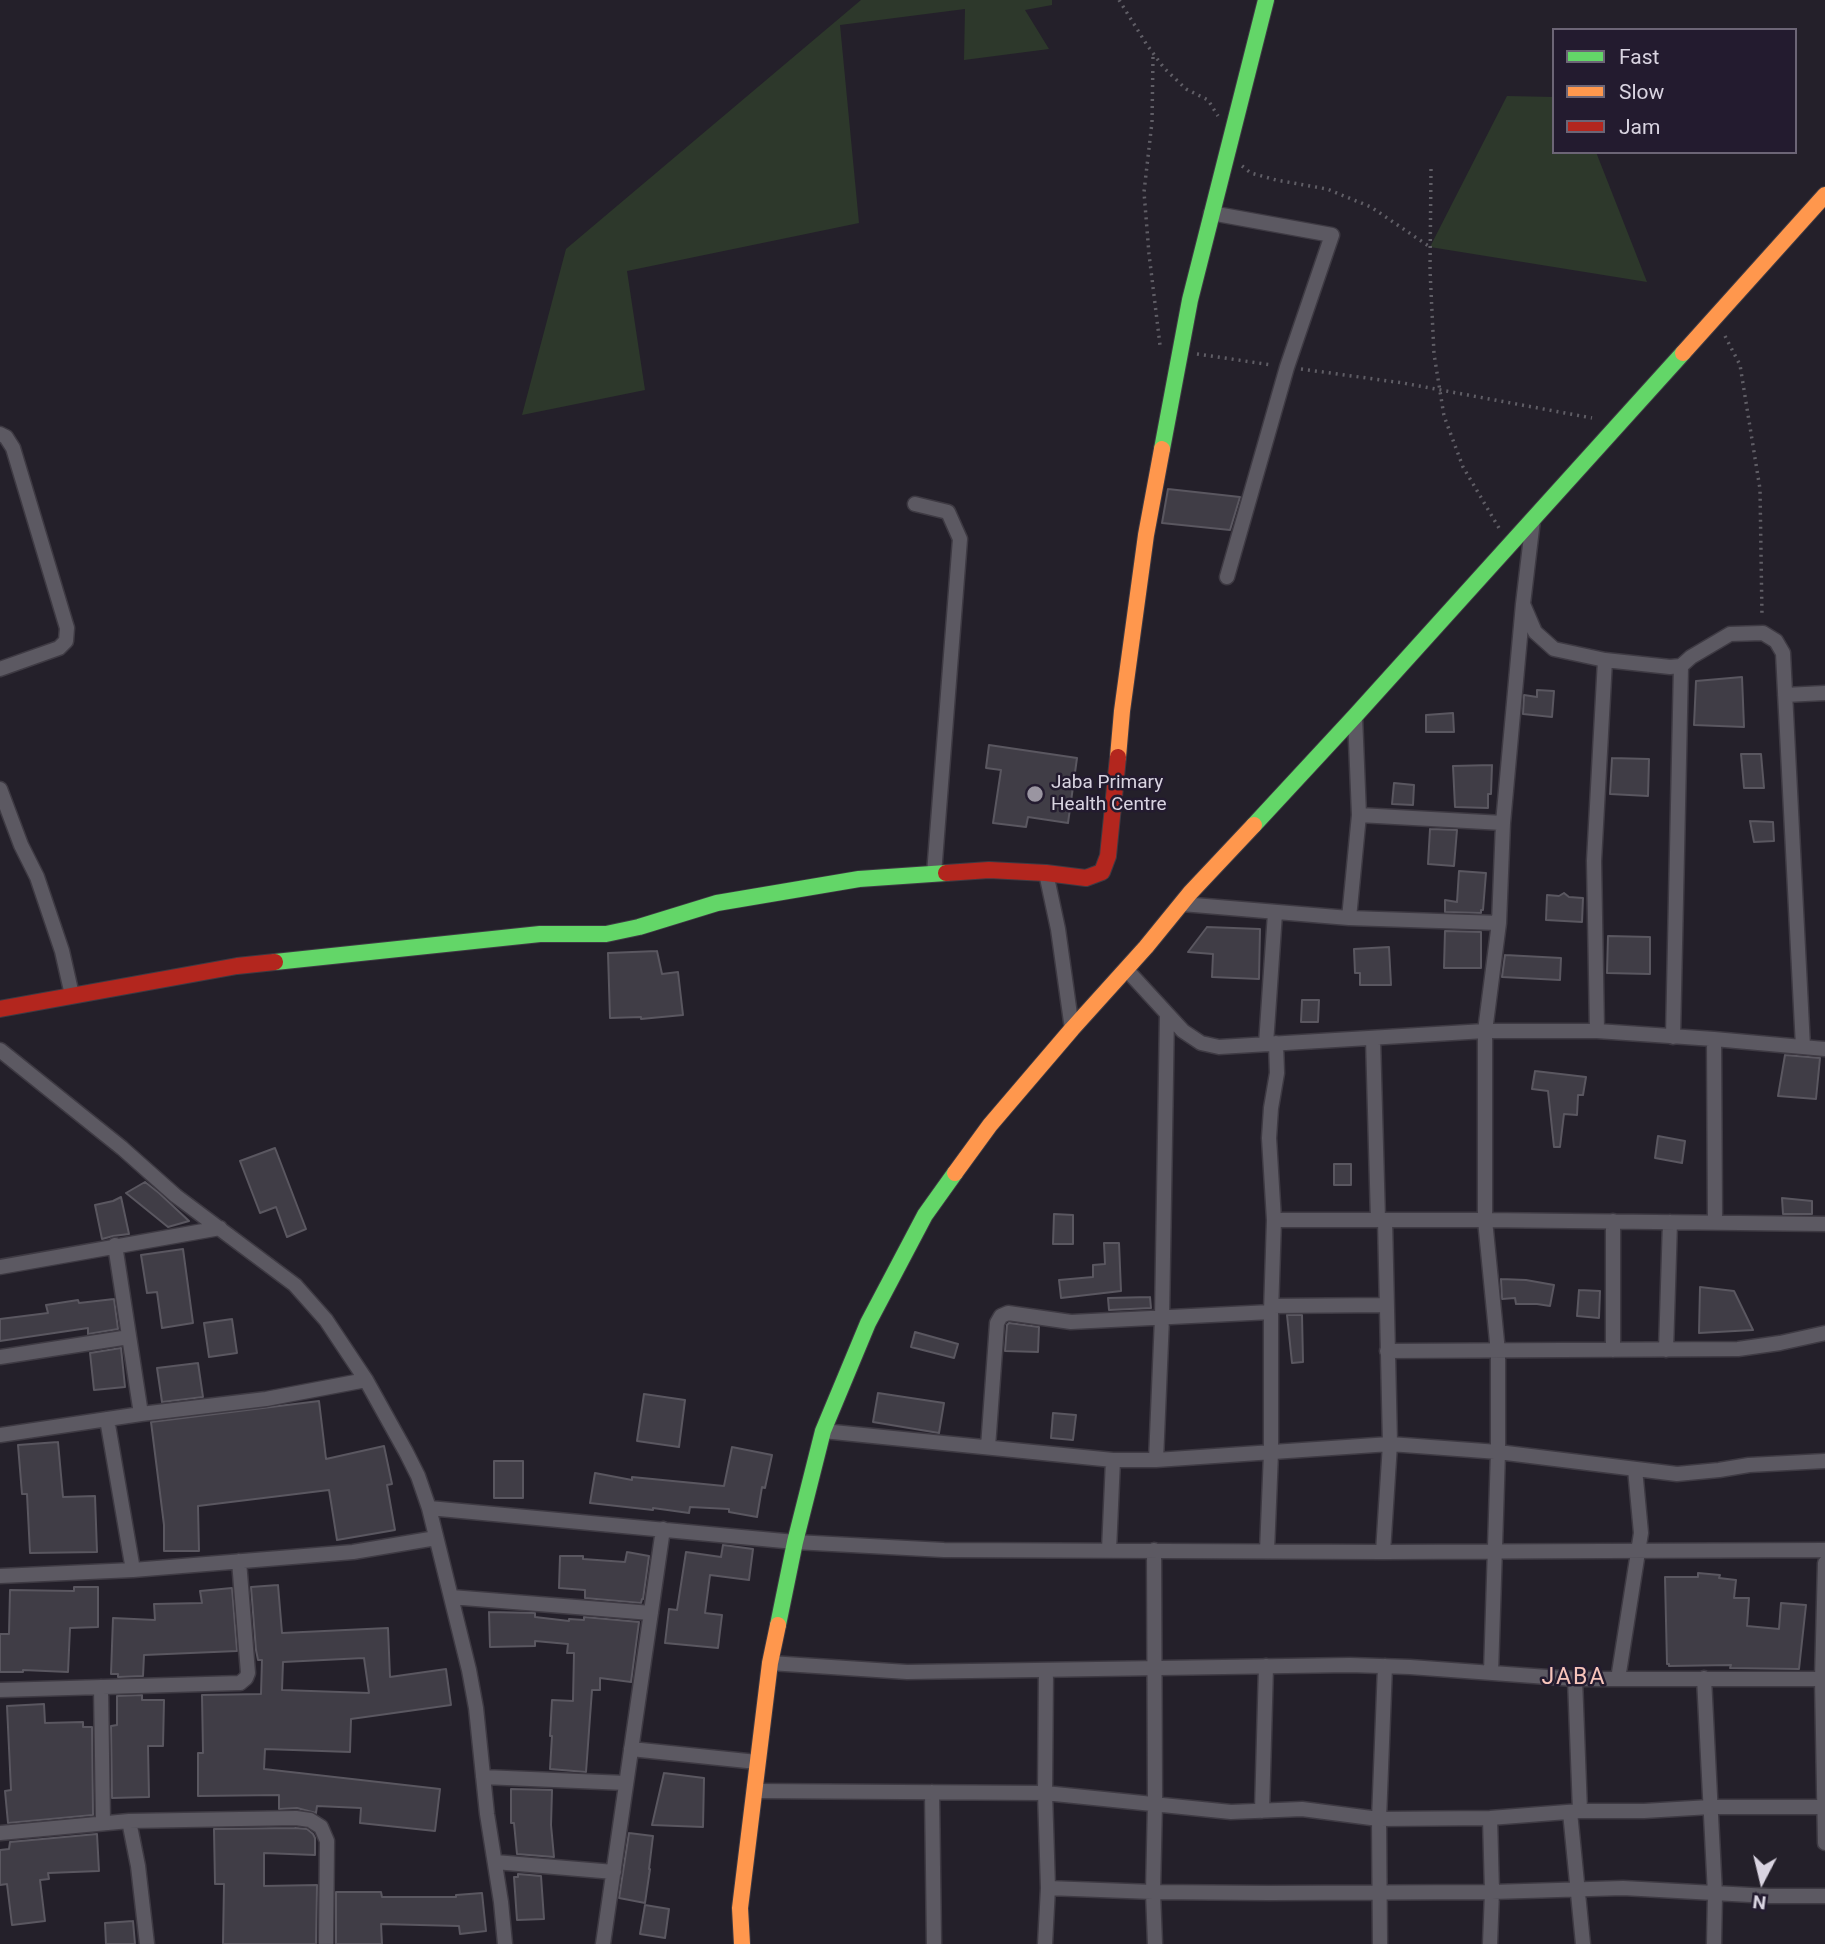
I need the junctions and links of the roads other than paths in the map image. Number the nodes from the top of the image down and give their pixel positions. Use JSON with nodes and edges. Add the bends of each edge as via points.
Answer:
{"nodes":[{"id":1,"x":1266,"y":0,"type":"edge"},
{"id":2,"x":1825,"y":195,"type":"edge"},
{"id":3,"x":1211,"y":214,"type":"junction"},
{"id":4,"x":0,"y":434,"type":"edge"},
{"id":5,"x":915,"y":504,"type":"dead end"},
{"id":6,"x":1534,"y":518,"type":"junction"},
{"id":7,"x":1227,"y":577,"type":"dead end"},
{"id":8,"x":1523,"y":604,"type":"junction"},
{"id":9,"x":1605,"y":660,"type":"junction"},
{"id":10,"x":1681,"y":666,"type":"junction"},
{"id":11,"x":0,"y":669,"type":"edge"},
{"id":12,"x":1825,"y":693,"type":"edge"},
{"id":13,"x":1785,"y":695,"type":"junction"},
{"id":14,"x":1354,"y":716,"type":"junction"},
{"id":15,"x":0,"y":789,"type":"edge"},
{"id":16,"x":1359,"y":815,"type":"junction"},
{"id":17,"x":1503,"y":823,"type":"junction"},
{"id":18,"x":1046,"y":873,"type":"junction"},
{"id":19,"x":934,"y":874,"type":"junction"},
{"id":20,"x":1182,"y":904,"type":"junction"},
{"id":21,"x":1275,"y":913,"type":"junction"},
{"id":22,"x":1349,"y":918,"type":"junction"},
{"id":23,"x":1499,"y":923,"type":"junction"},
{"id":24,"x":1126,"y":969,"type":"junction"},
{"id":25,"x":72,"y":995,"type":"junction"},
{"id":26,"x":0,"y":1009,"type":"edge"},
{"id":27,"x":1167,"y":1014,"type":"junction"},
{"id":28,"x":1072,"y":1029,"type":"junction"},
{"id":29,"x":1485,"y":1031,"type":"junction"},
{"id":30,"x":1597,"y":1031,"type":"junction"},
{"id":31,"x":1673,"y":1037,"type":"junction"},
{"id":32,"x":1373,"y":1038,"type":"junction"},
{"id":33,"x":1714,"y":1039,"type":"junction"},
{"id":34,"x":1271,"y":1044,"type":"junction"},
{"id":35,"x":1802,"y":1047,"type":"junction"},
{"id":36,"x":1825,"y":1049,"type":"edge"},
{"id":37,"x":0,"y":1050,"type":"edge"},
{"id":38,"x":1274,"y":1220,"type":"junction"},
{"id":39,"x":1381,"y":1220,"type":"junction"},
{"id":40,"x":1485,"y":1220,"type":"junction"},
{"id":41,"x":1613,"y":1221,"type":"junction"},
{"id":42,"x":1670,"y":1222,"type":"junction"},
{"id":43,"x":1715,"y":1223,"type":"junction"},
{"id":44,"x":1825,"y":1224,"type":"edge"},
{"id":45,"x":220,"y":1228,"type":"junction"},
{"id":46,"x":115,"y":1245,"type":"junction"},
{"id":47,"x":0,"y":1267,"type":"edge"},
{"id":48,"x":1386,"y":1305,"type":"junction"},
{"id":49,"x":1271,"y":1309,"type":"junction"},
{"id":50,"x":1162,"y":1318,"type":"junction"},
{"id":51,"x":1825,"y":1333,"type":"edge"},
{"id":52,"x":129,"y":1337,"type":"junction"},
{"id":53,"x":1613,"y":1350,"type":"junction"},
{"id":54,"x":1666,"y":1350,"type":"junction"},
{"id":55,"x":1387,"y":1351,"type":"junction"},
{"id":56,"x":1498,"y":1352,"type":"junction"},
{"id":57,"x":0,"y":1357,"type":"edge"},
{"id":58,"x":366,"y":1380,"type":"junction"},
{"id":59,"x":141,"y":1414,"type":"junction"},
{"id":60,"x":107,"y":1419,"type":"junction"},
{"id":61,"x":823,"y":1431,"type":"junction"},
{"id":62,"x":0,"y":1435,"type":"edge"},
{"id":63,"x":1390,"y":1444,"type":"junction"},
{"id":64,"x":988,"y":1447,"type":"junction"},
{"id":65,"x":1498,"y":1452,"type":"junction"},
{"id":66,"x":1271,"y":1453,"type":"junction"},
{"id":67,"x":1113,"y":1460,"type":"junction"},
{"id":68,"x":1156,"y":1460,"type":"junction"},
{"id":69,"x":1825,"y":1461,"type":"edge"},
{"id":70,"x":1635,"y":1469,"type":"junction"},
{"id":71,"x":429,"y":1508,"type":"junction"},
{"id":72,"x":663,"y":1529,"type":"junction"},
{"id":73,"x":436,"y":1538,"type":"junction"},
{"id":74,"x":795,"y":1542,"type":"junction"},
{"id":75,"x":1109,"y":1550,"type":"junction"},
{"id":76,"x":1154,"y":1550,"type":"junction"},
{"id":77,"x":1825,"y":1550,"type":"edge"},
{"id":78,"x":1267,"y":1551,"type":"junction"},
{"id":79,"x":1638,"y":1551,"type":"junction"},
{"id":80,"x":1383,"y":1552,"type":"junction"},
{"id":81,"x":1495,"y":1552,"type":"junction"},
{"id":82,"x":239,"y":1561,"type":"junction"},
{"id":83,"x":1825,"y":1563,"type":"edge"},
{"id":84,"x":133,"y":1570,"type":"junction"},
{"id":85,"x":0,"y":1576,"type":"edge"},
{"id":86,"x":451,"y":1597,"type":"junction"},
{"id":87,"x":651,"y":1613,"type":"junction"},
{"id":88,"x":770,"y":1663,"type":"junction"},
{"id":89,"x":1266,"y":1666,"type":"junction"},
{"id":90,"x":1385,"y":1666,"type":"junction"},
{"id":91,"x":1154,"y":1670,"type":"junction"},
{"id":92,"x":1046,"y":1671,"type":"junction"},
{"id":93,"x":1491,"y":1672,"type":"junction"},
{"id":94,"x":1704,"y":1678,"type":"junction"},
{"id":95,"x":1575,"y":1679,"type":"junction"},
{"id":96,"x":1618,"y":1679,"type":"junction"},
{"id":97,"x":1823,"y":1679,"type":"edge"},
{"id":98,"x":101,"y":1687,"type":"junction"},
{"id":99,"x":0,"y":1690,"type":"edge"},
{"id":100,"x":631,"y":1749,"type":"junction"},
{"id":101,"x":757,"y":1762,"type":"junction"},
{"id":102,"x":483,"y":1777,"type":"junction"},
{"id":103,"x":626,"y":1783,"type":"junction"},
{"id":104,"x":754,"y":1791,"type":"junction"},
{"id":105,"x":932,"y":1793,"type":"junction"},
{"id":106,"x":1045,"y":1793,"type":"junction"},
{"id":107,"x":1155,"y":1803,"type":"junction"},
{"id":108,"x":1710,"y":1807,"type":"junction"},
{"id":109,"x":1825,"y":1807,"type":"edge"},
{"id":110,"x":1262,"y":1811,"type":"junction"},
{"id":111,"x":1575,"y":1811,"type":"junction"},
{"id":112,"x":1490,"y":1818,"type":"junction"},
{"id":113,"x":1380,"y":1819,"type":"junction"},
{"id":114,"x":129,"y":1821,"type":"junction"},
{"id":115,"x":103,"y":1823,"type":"junction"},
{"id":116,"x":0,"y":1833,"type":"edge"},
{"id":117,"x":1825,"y":1843,"type":"edge"},
{"id":118,"x":495,"y":1862,"type":"junction"},
{"id":119,"x":614,"y":1872,"type":"junction"},
{"id":120,"x":1048,"y":1888,"type":"junction"},
{"id":121,"x":1579,"y":1888,"type":"junction"},
{"id":122,"x":1380,"y":1891,"type":"junction"},
{"id":123,"x":1153,"y":1892,"type":"junction"},
{"id":124,"x":1492,"y":1892,"type":"junction"},
{"id":125,"x":1715,"y":1894,"type":"junction"},
{"id":126,"x":1825,"y":1896,"type":"edge"},
{"id":127,"x":740,"y":1908,"type":"junction"},
{"id":128,"x":147,"y":1944,"type":"edge"},
{"id":129,"x":326,"y":1944,"type":"edge"},
{"id":130,"x":505,"y":1944,"type":"edge"},
{"id":131,"x":603,"y":1944,"type":"edge"},
{"id":132,"x":729,"y":1944,"type":"edge"},
{"id":133,"x":742,"y":1944,"type":"edge"},
{"id":134,"x":934,"y":1944,"type":"edge"},
{"id":135,"x":1045,"y":1944,"type":"edge"},
{"id":136,"x":1155,"y":1944,"type":"edge"},
{"id":137,"x":1380,"y":1944,"type":"edge"},
{"id":138,"x":1490,"y":1944,"type":"edge"},
{"id":139,"x":1583,"y":1944,"type":"edge"},
{"id":140,"x":1714,"y":1944,"type":"edge"}],
"edges":[{"from":1,"to":3,"type":"main road"},
{"from":2,"to":6,"type":"main road"},
{"from":3,"to":7,"type":"street","via":[[1332,235],[1287,367]]},
{"from":3,"to":18,"type":"main road","via":[[1190,300],[1144,549],[1108,856],[1102,872],[1086,878]]},
{"from":4,"to":11,"type":"street","via":[[13,448],[67,628],[66,641],[59,648]]},
{"from":5,"to":19,"type":"street","via":[[948,512],[960,539]]},
{"from":6,"to":8,"type":"street"},
{"from":6,"to":14,"type":"main road"},
{"from":8,"to":9,"type":"street","via":[[1535,632],[1554,649]]},
{"from":8,"to":17,"type":"street"},
{"from":9,"to":10,"type":"street"},
{"from":9,"to":30,"type":"street","via":[[1594,861]]},
{"from":10,"to":13,"type":"street","via":[[1730,634],[1763,634],[1776,641],[1783,653]]},
{"from":10,"to":31,"type":"street"},
{"from":12,"to":13,"type":"street"},
{"from":13,"to":35,"type":"street"},
{"from":14,"to":16,"type":"street"},
{"from":14,"to":20,"type":"main road"},
{"from":15,"to":25,"type":"street","via":[[37,877]]},
{"from":16,"to":17,"type":"street"},
{"from":16,"to":22,"type":"street"},
{"from":17,"to":23,"type":"street"},
{"from":18,"to":19,"type":"main road","via":[[989,870]]},
{"from":18,"to":28,"type":"street"},
{"from":19,"to":25,"type":"main road","via":[[859,879],[717,903],[606,934],[540,934],[250,965]]},
{"from":20,"to":21,"type":"street"},
{"from":20,"to":24,"type":"main road"},
{"from":21,"to":22,"type":"street"},
{"from":21,"to":34,"type":"street"},
{"from":22,"to":23,"type":"street"},
{"from":23,"to":29,"type":"street"},
{"from":24,"to":27,"type":"street"},
{"from":24,"to":28,"type":"main road"},
{"from":25,"to":26,"type":"main road"},
{"from":27,"to":34,"type":"street","via":[[1201,1043],[1219,1047]]},
{"from":27,"to":50,"type":"street"},
{"from":28,"to":61,"type":"main road","via":[[990,1125],[925,1215],[867,1322]]},
{"from":29,"to":30,"type":"street"},
{"from":29,"to":32,"type":"street"},
{"from":29,"to":40,"type":"street"},
{"from":30,"to":31,"type":"street"},
{"from":31,"to":33,"type":"street"},
{"from":32,"to":34,"type":"street"},
{"from":32,"to":39,"type":"street"},
{"from":33,"to":35,"type":"street"},
{"from":33,"to":43,"type":"street"},
{"from":34,"to":38,"type":"street","via":[[1277,1073],[1269,1138]]},
{"from":35,"to":36,"type":"street"},
{"from":37,"to":45,"type":"street"},
{"from":38,"to":39,"type":"street"},
{"from":38,"to":49,"type":"street"},
{"from":39,"to":40,"type":"street"},
{"from":39,"to":48,"type":"street"},
{"from":40,"to":41,"type":"street"},
{"from":40,"to":56,"type":"street"},
{"from":41,"to":42,"type":"street"},
{"from":41,"to":53,"type":"street"},
{"from":42,"to":43,"type":"street"},
{"from":42,"to":54,"type":"street"},
{"from":43,"to":44,"type":"street"},
{"from":45,"to":46,"type":"street"},
{"from":45,"to":58,"type":"street","via":[[295,1285],[326,1320]]},
{"from":46,"to":47,"type":"street"},
{"from":46,"to":52,"type":"street"},
{"from":48,"to":49,"type":"street"},
{"from":48,"to":55,"type":"street"},
{"from":49,"to":50,"type":"street"},
{"from":49,"to":66,"type":"street"},
{"from":50,"to":64,"type":"street","via":[[1071,1322],[1008,1313],[1001,1316]]},
{"from":50,"to":68,"type":"street"},
{"from":51,"to":54,"type":"street","via":[[1738,1349]]},
{"from":52,"to":57,"type":"street"},
{"from":52,"to":59,"type":"street"},
{"from":53,"to":54,"type":"street"},
{"from":53,"to":56,"type":"street"},
{"from":55,"to":56,"type":"street"},
{"from":55,"to":63,"type":"street"},
{"from":56,"to":65,"type":"street"},
{"from":58,"to":59,"type":"street","via":[[267,1399]]},
{"from":58,"to":71,"type":"street","via":[[418,1476]]},
{"from":59,"to":60,"type":"street"},
{"from":60,"to":62,"type":"street"},
{"from":60,"to":84,"type":"street"},
{"from":61,"to":64,"type":"street"},
{"from":61,"to":74,"type":"main road"},
{"from":63,"to":65,"type":"street"},
{"from":63,"to":66,"type":"street"},
{"from":63,"to":80,"type":"street"},
{"from":64,"to":67,"type":"street"},
{"from":65,"to":70,"type":"street"},
{"from":65,"to":81,"type":"street"},
{"from":66,"to":68,"type":"street"},
{"from":66,"to":78,"type":"street"},
{"from":67,"to":68,"type":"street"},
{"from":67,"to":75,"type":"street"},
{"from":69,"to":70,"type":"street","via":[[1677,1474]]},
{"from":70,"to":79,"type":"street","via":[[1641,1533]]},
{"from":71,"to":72,"type":"street"},
{"from":71,"to":73,"type":"street"},
{"from":72,"to":74,"type":"street"},
{"from":72,"to":87,"type":"street"},
{"from":73,"to":82,"type":"street","via":[[353,1552]]},
{"from":73,"to":86,"type":"street"},
{"from":74,"to":75,"type":"street","via":[[944,1550]]},
{"from":74,"to":88,"type":"main road"},
{"from":75,"to":76,"type":"street"},
{"from":76,"to":78,"type":"street"},
{"from":76,"to":91,"type":"street"},
{"from":77,"to":79,"type":"street"},
{"from":78,"to":80,"type":"street"},
{"from":79,"to":81,"type":"street"},
{"from":79,"to":96,"type":"street"},
{"from":80,"to":81,"type":"street"},
{"from":81,"to":93,"type":"street"},
{"from":82,"to":84,"type":"street"},
{"from":82,"to":98,"type":"street","via":[[246,1678],[240,1683]]},
{"from":83,"to":97,"type":"street"},
{"from":84,"to":85,"type":"street"},
{"from":86,"to":87,"type":"street"},
{"from":86,"to":102,"type":"street","via":[[474,1696]]},
{"from":87,"to":100,"type":"street"},
{"from":88,"to":92,"type":"street","via":[[907,1672]]},
{"from":88,"to":101,"type":"main road"},
{"from":89,"to":90,"type":"street"},
{"from":89,"to":91,"type":"street"},
{"from":89,"to":110,"type":"street"},
{"from":90,"to":93,"type":"street"},
{"from":90,"to":113,"type":"street"},
{"from":91,"to":92,"type":"street"},
{"from":91,"to":107,"type":"street"},
{"from":92,"to":106,"type":"street"},
{"from":93,"to":95,"type":"street"},
{"from":94,"to":96,"type":"street"},
{"from":94,"to":97,"type":"street"},
{"from":94,"to":108,"type":"street"},
{"from":95,"to":96,"type":"street"},
{"from":95,"to":111,"type":"street"},
{"from":97,"to":109,"type":"street"},
{"from":98,"to":99,"type":"street"},
{"from":98,"to":115,"type":"street"},
{"from":100,"to":101,"type":"street"},
{"from":100,"to":103,"type":"street"},
{"from":101,"to":104,"type":"main road"},
{"from":102,"to":103,"type":"street"},
{"from":102,"to":118,"type":"street"},
{"from":103,"to":119,"type":"street"},
{"from":104,"to":105,"type":"street"},
{"from":104,"to":127,"type":"main road"},
{"from":105,"to":106,"type":"street"},
{"from":105,"to":134,"type":"street"},
{"from":106,"to":107,"type":"street"},
{"from":106,"to":120,"type":"street"},
{"from":107,"to":110,"type":"street"},
{"from":107,"to":123,"type":"street"},
{"from":108,"to":109,"type":"street"},
{"from":108,"to":111,"type":"street"},
{"from":108,"to":125,"type":"street"},
{"from":109,"to":117,"type":"street"},
{"from":110,"to":113,"type":"street","via":[[1302,1809]]},
{"from":111,"to":112,"type":"street"},
{"from":111,"to":121,"type":"street"},
{"from":112,"to":113,"type":"street"},
{"from":112,"to":124,"type":"street"},
{"from":113,"to":122,"type":"street"},
{"from":114,"to":115,"type":"street"},
{"from":114,"to":128,"type":"street"},
{"from":114,"to":129,"type":"street","via":[[310,1820],[321,1827],[327,1841]]},
{"from":115,"to":116,"type":"street"},
{"from":118,"to":119,"type":"street"},
{"from":118,"to":130,"type":"street"},
{"from":119,"to":131,"type":"street"},
{"from":120,"to":123,"type":"street"},
{"from":120,"to":135,"type":"street"},
{"from":121,"to":124,"type":"street"},
{"from":121,"to":125,"type":"street"},
{"from":121,"to":139,"type":"street"},
{"from":122,"to":123,"type":"street"},
{"from":122,"to":124,"type":"street"},
{"from":122,"to":137,"type":"street"},
{"from":123,"to":136,"type":"street"},
{"from":124,"to":138,"type":"street"},
{"from":125,"to":126,"type":"street"},
{"from":125,"to":140,"type":"street"},
{"from":127,"to":132,"type":"main road"},
{"from":127,"to":133,"type":"main road"}]}
